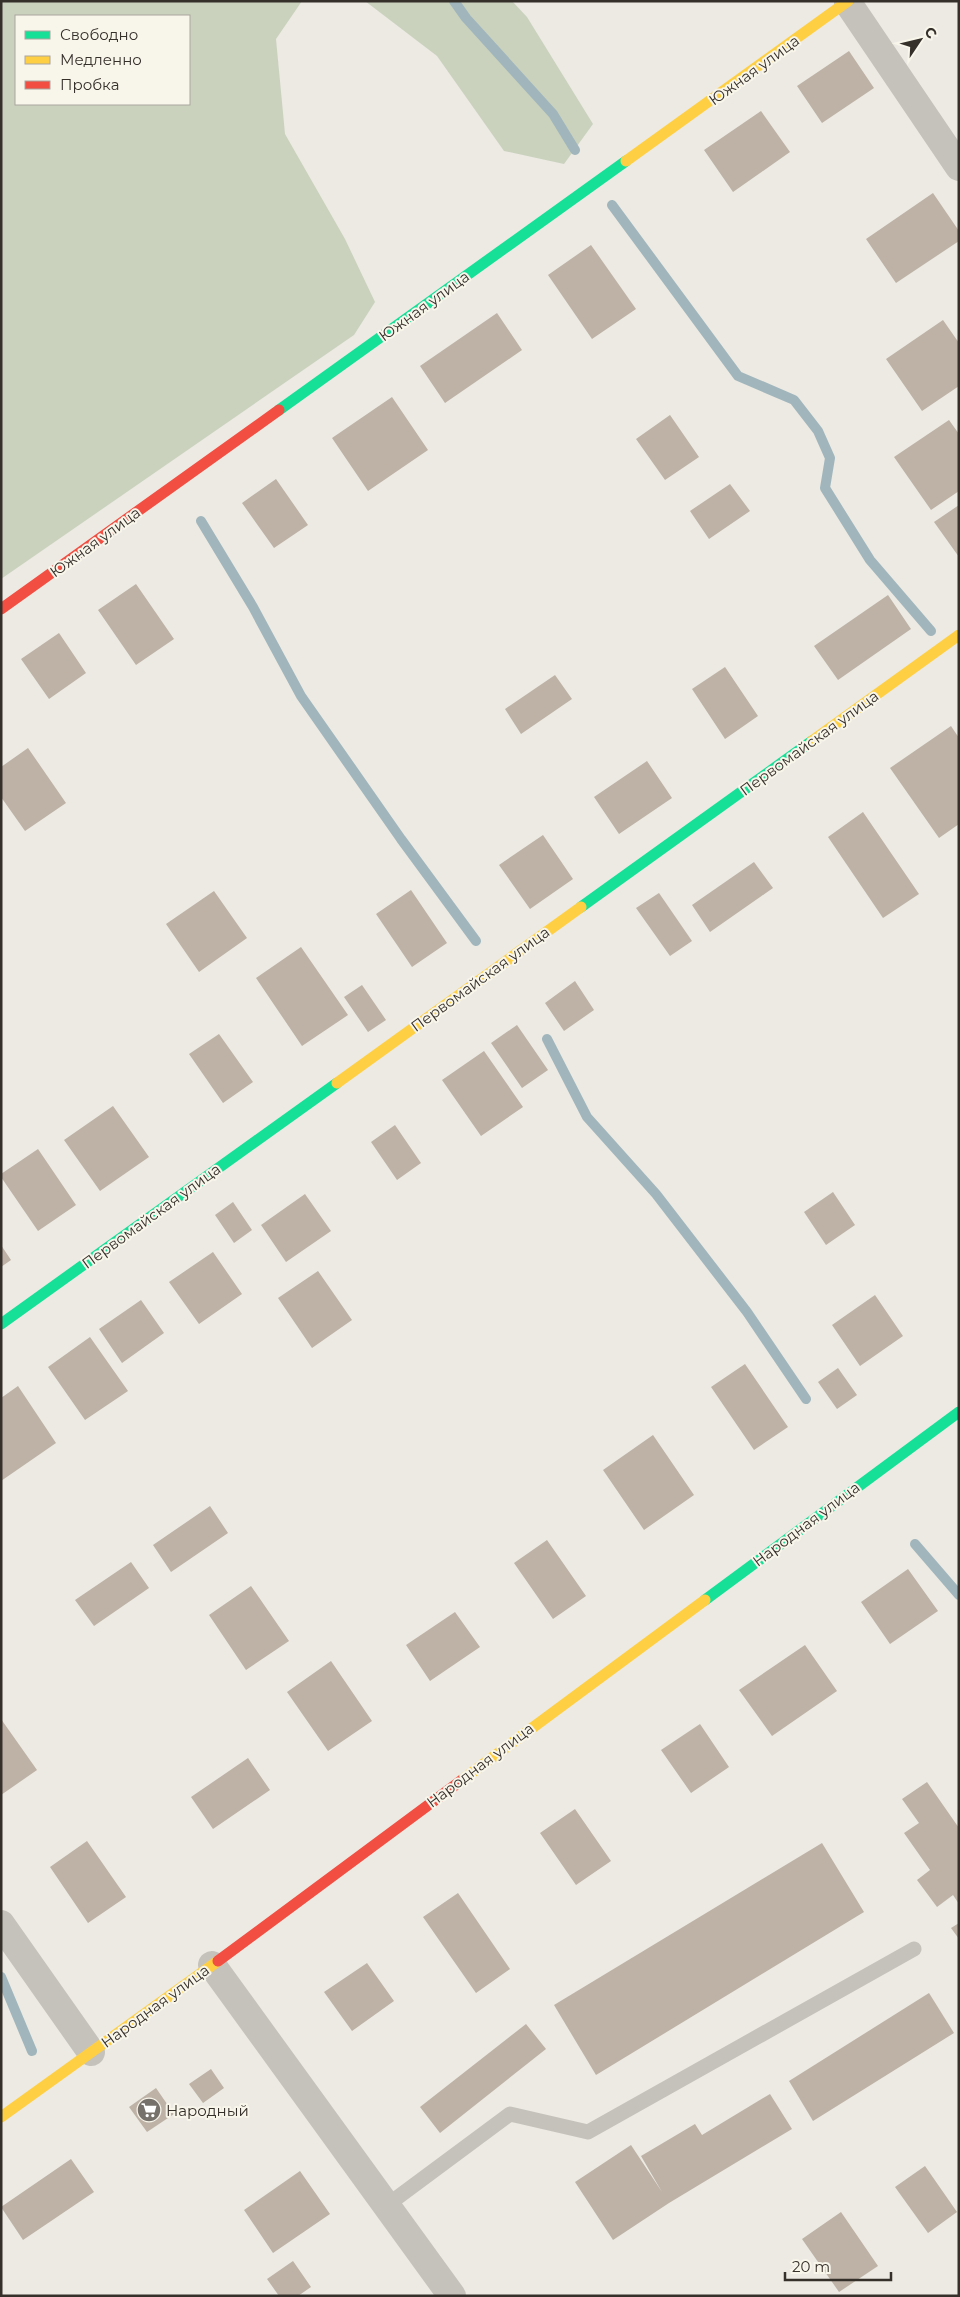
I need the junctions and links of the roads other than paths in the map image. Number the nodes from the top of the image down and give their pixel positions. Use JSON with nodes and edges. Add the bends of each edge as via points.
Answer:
{"nodes":[{"id":1,"x":848,"y":2,"type":"edge"},
{"id":2,"x":959,"y":167,"type":"edge"},
{"id":3,"x":1,"y":609,"type":"edge"},
{"id":4,"x":959,"y":635,"type":"edge"},
{"id":5,"x":1,"y":1324,"type":"edge"},
{"id":6,"x":959,"y":1412,"type":"edge"},
{"id":7,"x":1,"y":1924,"type":"edge"},
{"id":8,"x":914,"y":1949,"type":"dead end"},
{"id":9,"x":212,"y":1965,"type":"junction"},
{"id":10,"x":91,"y":2052,"type":"junction"},
{"id":11,"x":1,"y":2117,"type":"edge"},
{"id":12,"x":386,"y":2206,"type":"junction"},
{"id":13,"x":452,"y":2296,"type":"edge"}],
"edges":[{"from":1,"to":2,"type":"street"},
{"from":1,"to":3,"type":"street","name":"Южная улица"},
{"from":4,"to":5,"type":"street","name":"Первомайская улица"},
{"from":6,"to":9,"type":"street","name":"Народная улица"},
{"from":7,"to":10,"type":"street"},
{"from":8,"to":12,"type":"lane","via":[[588,2132],[510,2114]]},
{"from":9,"to":10,"type":"street","name":"Народная улица"},
{"from":9,"to":12,"type":"street"},
{"from":10,"to":11,"type":"street","name":"Народная улица"},
{"from":12,"to":13,"type":"street"}]}
